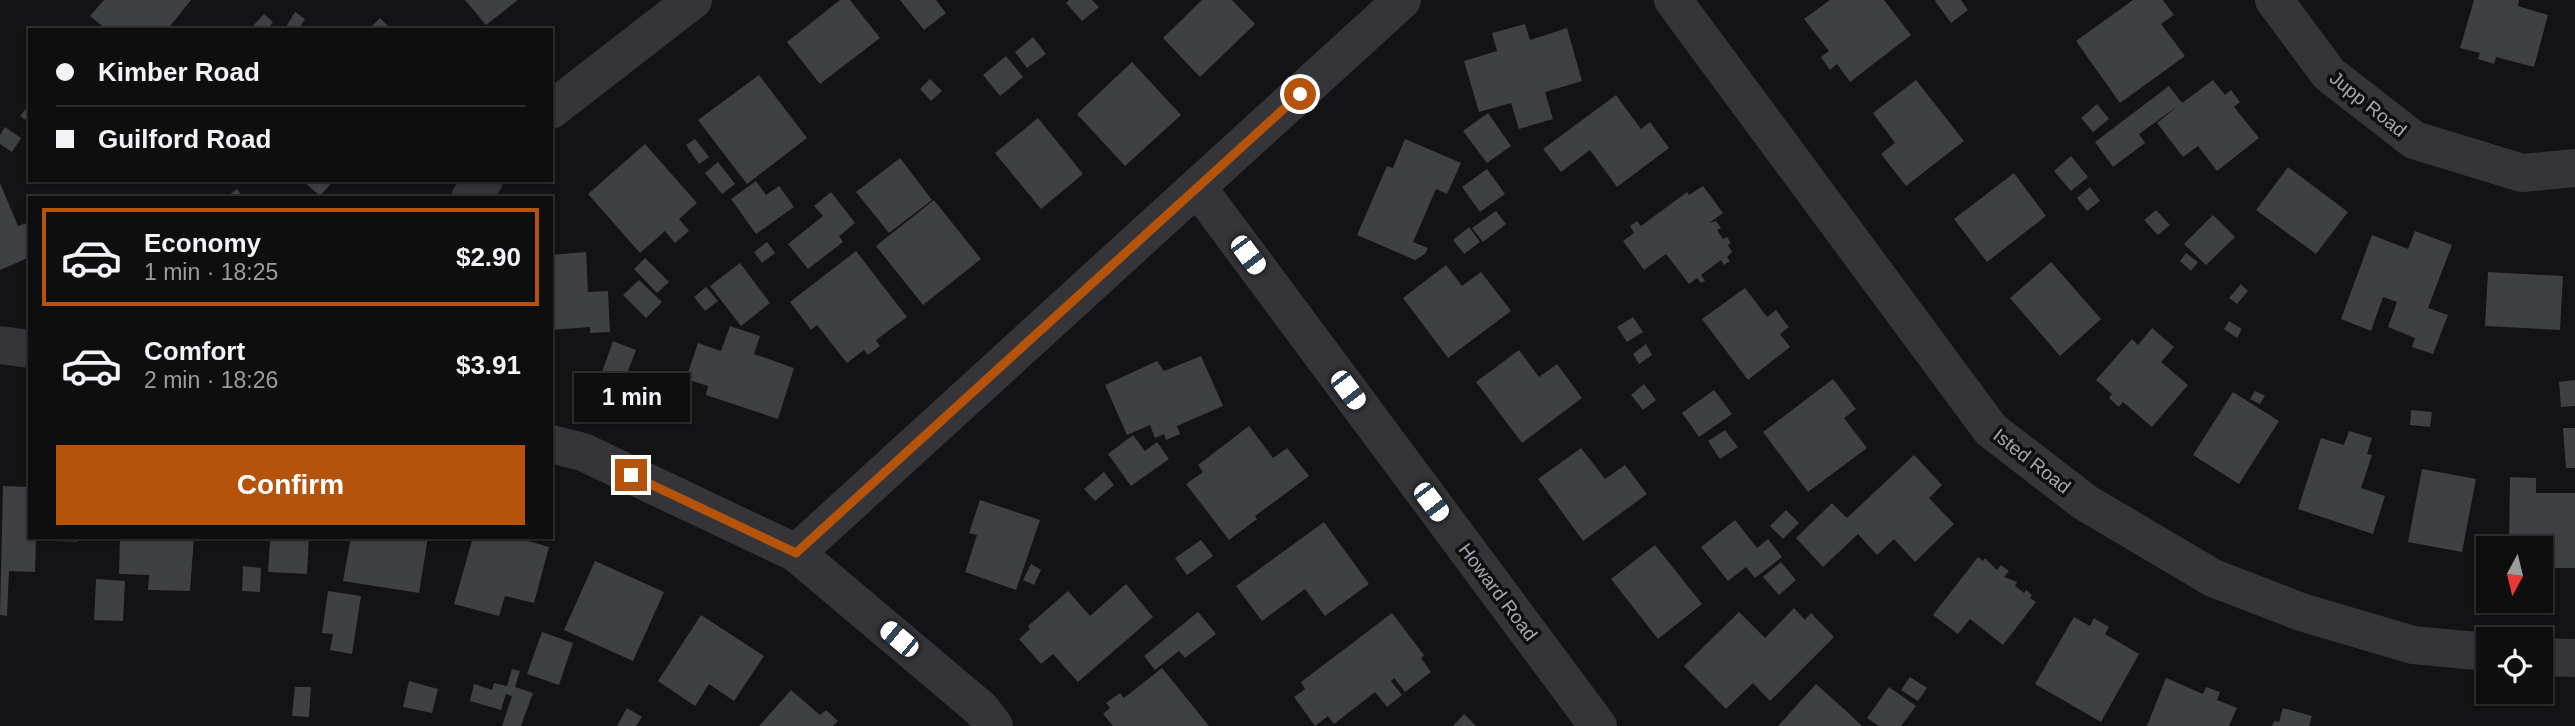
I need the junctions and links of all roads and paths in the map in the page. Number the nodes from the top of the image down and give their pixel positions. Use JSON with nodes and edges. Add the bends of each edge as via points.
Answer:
{"nodes":[{"id":1,"x":693,"y":0,"type":"edge"},
{"id":2,"x":1402,"y":0,"type":"edge"},
{"id":3,"x":1673,"y":0,"type":"edge"},
{"id":4,"x":2274,"y":0,"type":"edge"},
{"id":5,"x":553,"y":108,"type":"edge"},
{"id":6,"x":2575,"y":168,"type":"edge"},
{"id":7,"x":482,"y":182,"type":"edge"},
{"id":8,"x":1198,"y":188,"type":"junction"},
{"id":9,"x":472,"y":196,"type":"edge"},
{"id":10,"x":0,"y":345,"type":"edge"},
{"id":11,"x":28,"y":349,"type":"edge"},
{"id":12,"x":553,"y":444,"type":"edge"},
{"id":13,"x":796,"y":553,"type":"junction"},
{"id":14,"x":2476,"y":651,"type":"edge"},
{"id":15,"x":2553,"y":657,"type":"edge"},
{"id":16,"x":2575,"y":658,"type":"edge"},
{"id":17,"x":994,"y":726,"type":"edge"},
{"id":18,"x":1598,"y":726,"type":"edge"}],
"edges":[{"from":1,"to":5,"type":"street"},
{"from":2,"to":8,"type":"street"},
{"from":3,"to":14,"type":"street","name":"Isted Road","via":[[1991,430],[2086,503],[2213,578],[2301,612],[2413,645]]},
{"from":4,"to":6,"type":"street","name":"Jupp Road","via":[[2329,74],[2414,140],[2522,173]]},
{"from":7,"to":9,"type":"street"},
{"from":8,"to":13,"type":"street"},
{"from":8,"to":18,"type":"street","name":"Howard Road"},
{"from":10,"to":11,"type":"street"},
{"from":12,"to":13,"type":"street","via":[[583,452]]},
{"from":13,"to":17,"type":"street","via":[[981,709]]},
{"from":15,"to":16,"type":"street"}]}
